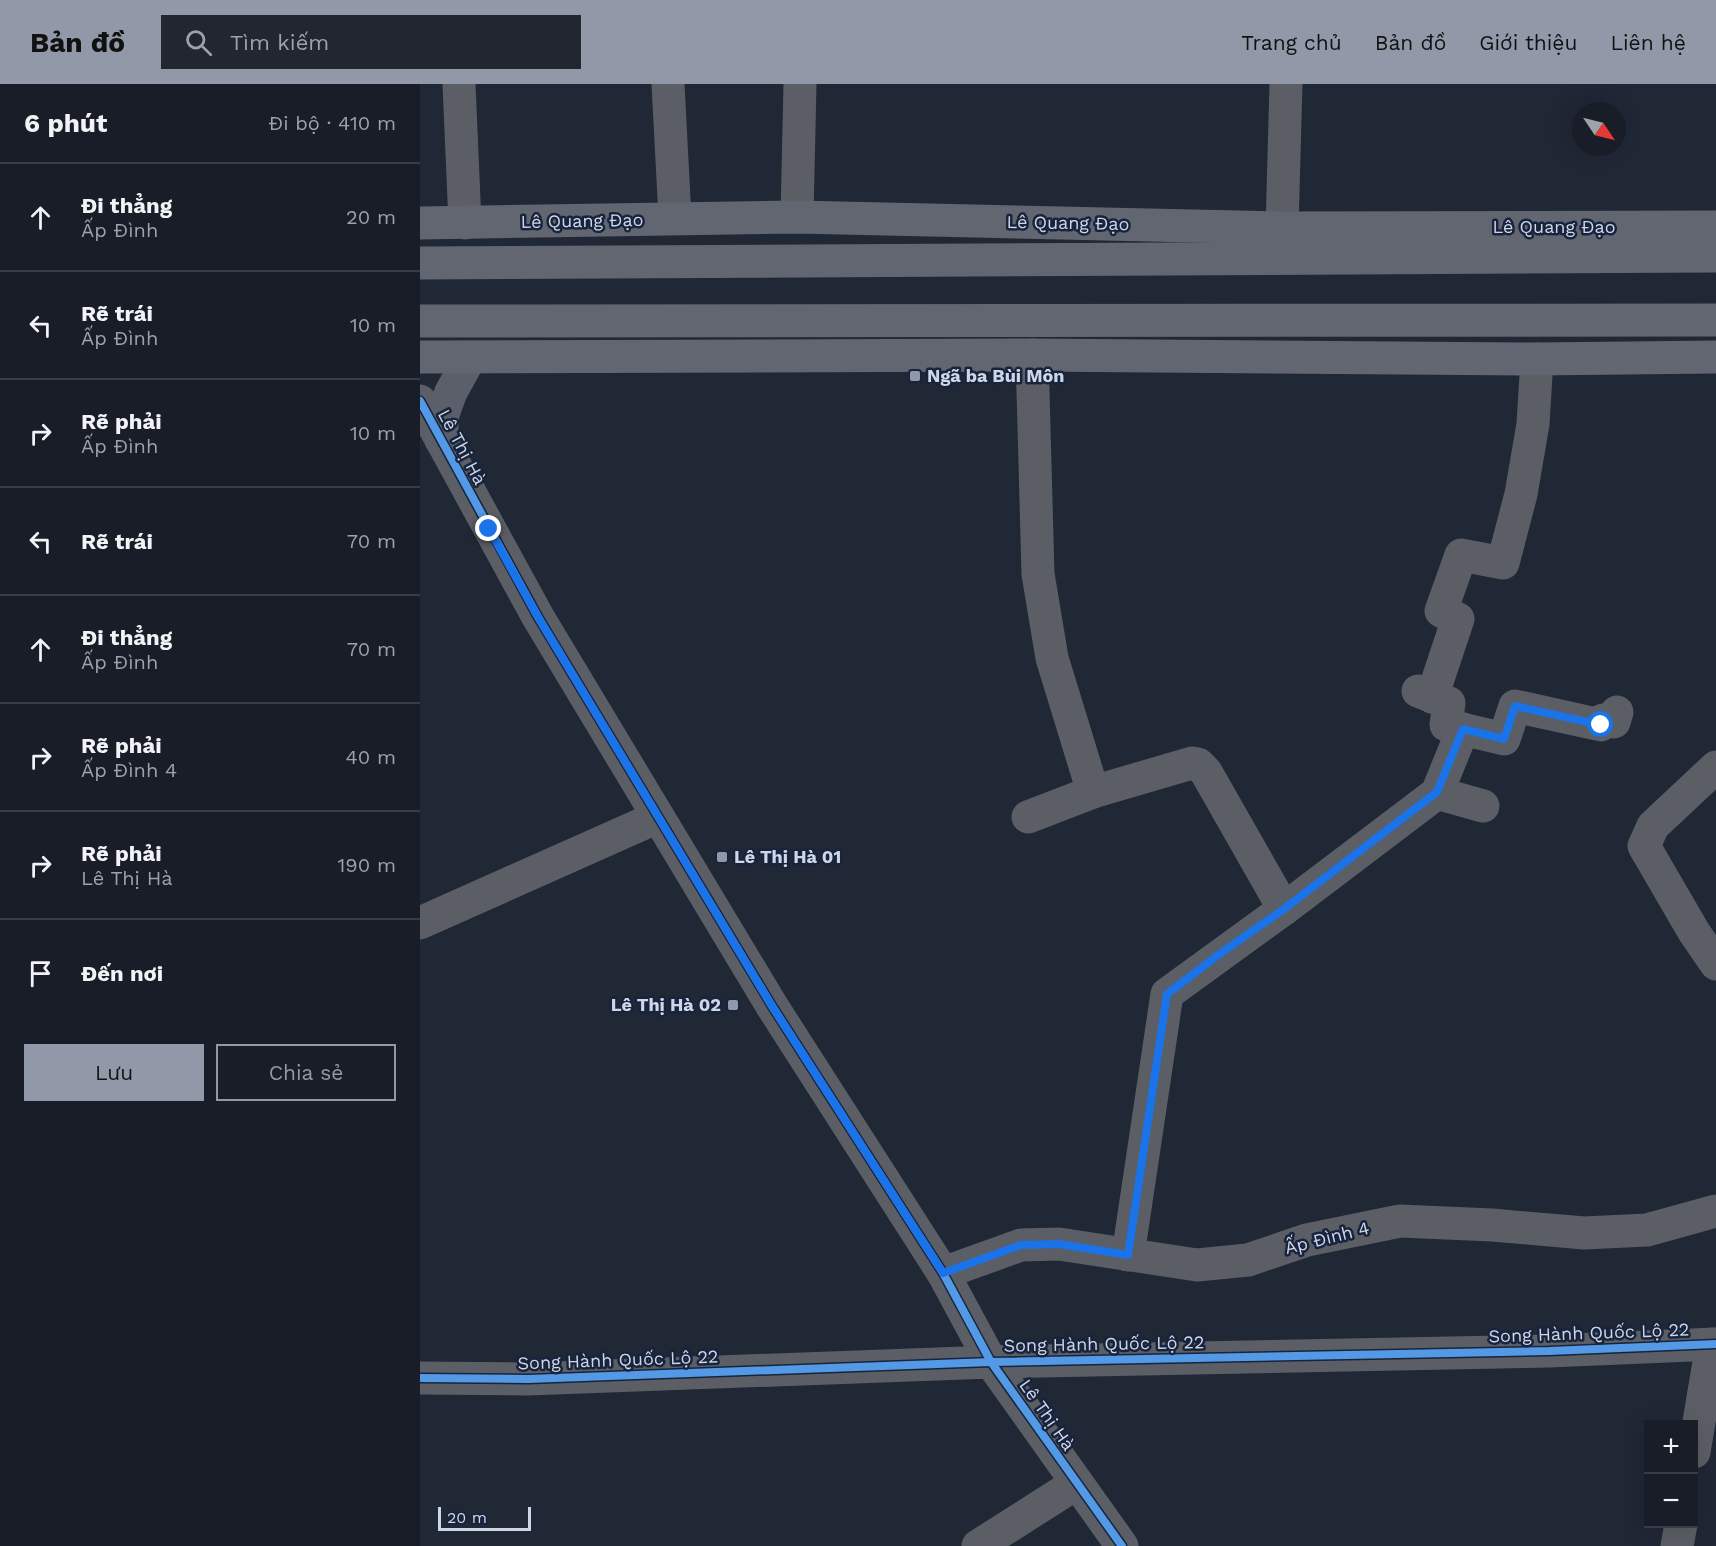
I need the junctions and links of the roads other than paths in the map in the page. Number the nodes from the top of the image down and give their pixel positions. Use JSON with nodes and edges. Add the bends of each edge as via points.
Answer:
{"nodes":[{"id":1,"x":459,"y":84,"type":"edge"},
{"id":2,"x":668,"y":84,"type":"edge"},
{"id":3,"x":800,"y":84,"type":"edge"},
{"id":4,"x":1286,"y":84,"type":"edge"},
{"id":5,"x":797,"y":217,"type":"junction"},
{"id":6,"x":675,"y":218,"type":"junction"},
{"id":7,"x":420,"y":223,"type":"edge"},
{"id":8,"x":465,"y":223,"type":"junction"},
{"id":9,"x":1716,"y":227,"type":"edge"},
{"id":10,"x":1282,"y":228,"type":"junction"},
{"id":11,"x":1716,"y":256,"type":"edge"},
{"id":12,"x":420,"y":263,"type":"edge"},
{"id":13,"x":1716,"y":320,"type":"edge"},
{"id":14,"x":420,"y":321,"type":"edge"},
{"id":15,"x":1032,"y":355,"type":"junction"},
{"id":16,"x":420,"y":357,"type":"edge"},
{"id":17,"x":1716,"y":357,"type":"edge"},
{"id":18,"x":470,"y":358,"type":"junction"},
{"id":19,"x":1537,"y":359,"type":"junction"},
{"id":20,"x":420,"y":401,"type":"edge"},
{"id":21,"x":441,"y":440,"type":"junction"},
{"id":22,"x":1617,"y":712,"type":"dead end"},
{"id":23,"x":1463,"y":729,"type":"junction"},
{"id":24,"x":1716,"y":767,"type":"edge"},
{"id":25,"x":1093,"y":792,"type":"junction"},
{"id":26,"x":1437,"y":792,"type":"junction"},
{"id":27,"x":1483,"y":806,"type":"dead end"},
{"id":28,"x":658,"y":817,"type":"junction"},
{"id":29,"x":1028,"y":817,"type":"dead end"},
{"id":30,"x":1284,"y":909,"type":"junction"},
{"id":31,"x":420,"y":923,"type":"edge"},
{"id":32,"x":1716,"y":964,"type":"edge"},
{"id":33,"x":1716,"y":1211,"type":"edge"},
{"id":34,"x":1128,"y":1255,"type":"junction"},
{"id":35,"x":943,"y":1273,"type":"junction"},
{"id":36,"x":1714,"y":1344,"type":"edge"},
{"id":37,"x":991,"y":1362,"type":"junction"},
{"id":38,"x":420,"y":1378,"type":"edge"},
{"id":39,"x":1698,"y":1430,"type":"edge"},
{"id":40,"x":1077,"y":1483,"type":"junction"},
{"id":41,"x":1680,"y":1528,"type":"edge"},
{"id":42,"x":978,"y":1546,"type":"edge"},
{"id":43,"x":1122,"y":1546,"type":"edge"},
{"id":44,"x":1677,"y":1546,"type":"edge"}],
"edges":[{"from":1,"to":8,"type":"street"},
{"from":2,"to":6,"type":"street"},
{"from":3,"to":5,"type":"street"},
{"from":4,"to":10,"type":"street"},
{"from":5,"to":6,"type":"highway","name":"Lê Quang Đạo"},
{"from":5,"to":10,"type":"highway","name":"Lê Quang Đạo"},
{"from":6,"to":8,"type":"highway","name":"Lê Quang Đạo"},
{"from":7,"to":8,"type":"highway","name":"Lê Quang Đạo"},
{"from":9,"to":10,"type":"highway","name":"Lê Quang Đạo"},
{"from":11,"to":12,"type":"highway","name":"Lê Quang Đạo"},
{"from":13,"to":14,"type":"highway"},
{"from":15,"to":18,"type":"highway"},
{"from":15,"to":19,"type":"highway"},
{"from":15,"to":25,"type":"street","via":[[1038,574],[1052,658]]},
{"from":16,"to":18,"type":"highway"},
{"from":17,"to":19,"type":"highway"},
{"from":18,"to":21,"type":"main road","via":[[443,414]]},
{"from":19,"to":23,"type":"street","via":[[1533,424],[1521,494],[1503,563],[1461,555],[1441,611],[1458,619],[1424,694],[1449,703],[1446,725]]},
{"from":20,"to":21,"type":"street","name":"Lê Thị Hà"},
{"from":21,"to":28,"type":"street","name":"Lê Thị Hà","via":[[538,617]]},
{"from":22,"to":23,"type":"street","via":[[1614,722],[1603,720],[1601,725],[1515,706],[1504,739]]},
{"from":23,"to":26,"type":"street"},
{"from":24,"to":32,"type":"street","via":[[1653,826],[1644,846]]},
{"from":25,"to":29,"type":"street"},
{"from":25,"to":30,"type":"street","via":[[1198,764]]},
{"from":26,"to":27,"type":"street"},
{"from":26,"to":30,"type":"street"},
{"from":28,"to":31,"type":"street"},
{"from":28,"to":35,"type":"street","name":"Lê Thị Hà","via":[[772,1006]]},
{"from":30,"to":34,"type":"street","via":[[1167,994]]},
{"from":33,"to":34,"type":"street","name":"Ấp Đình 4","via":[[1647,1230],[1584,1233],[1400,1221],[1307,1240],[1248,1260],[1197,1265]]},
{"from":34,"to":35,"type":"street","name":"Ấp Đình 4","via":[[1059,1244],[1021,1245]]},
{"from":35,"to":37,"type":"street","name":"Lê Thị Hà"},
{"from":36,"to":37,"type":"street","name":"Song Hành Quốc Lộ 22"},
{"from":36,"to":39,"type":"street"},
{"from":37,"to":38,"type":"street","name":"Song Hành Quốc Lộ 22","via":[[528,1379]]},
{"from":37,"to":40,"type":"street","name":"Lê Thị Hà"},
{"from":40,"to":42,"type":"street"},
{"from":40,"to":43,"type":"street","name":"Lê Thị Hà"},
{"from":41,"to":44,"type":"street"}]}
